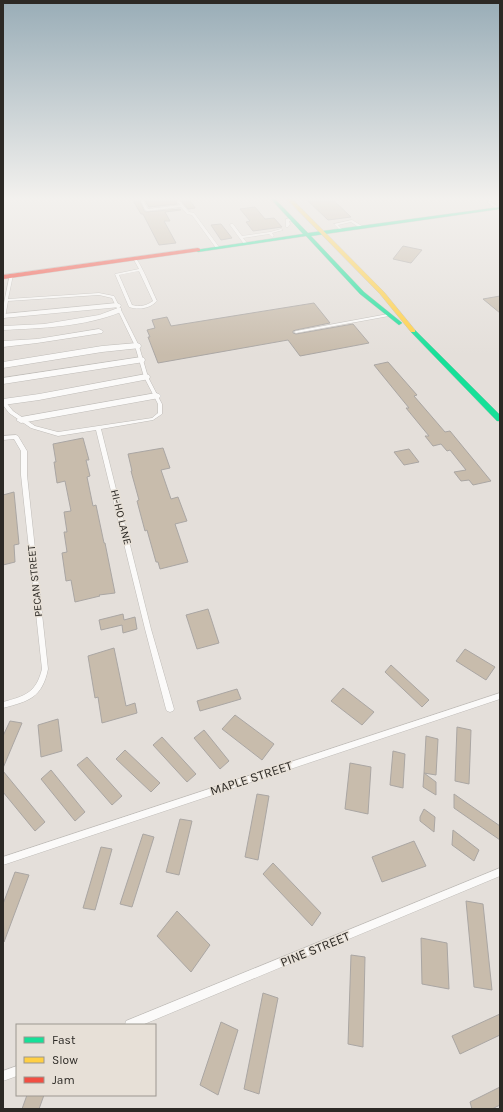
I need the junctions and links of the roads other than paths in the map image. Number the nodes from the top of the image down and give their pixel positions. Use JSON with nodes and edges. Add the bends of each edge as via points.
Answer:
{"nodes":[{"id":1,"x":184,"y":251,"type":"edge"},
{"id":2,"x":250,"y":251,"type":"edge"},
{"id":3,"x":322,"y":251,"type":"edge"},
{"id":4,"x":341,"y":251,"type":"edge"},
{"id":5,"x":136,"y":260,"type":"junction"},
{"id":6,"x":110,"y":262,"type":"junction"},
{"id":7,"x":141,"y":270,"type":"junction"},
{"id":8,"x":7,"y":276,"type":"edge"},
{"id":9,"x":7,"y":300,"type":"junction"},
{"id":10,"x":118,"y":307,"type":"junction"},
{"id":11,"x":388,"y":315,"type":"junction"},
{"id":12,"x":4,"y":317,"type":"edge"},
{"id":13,"x":100,"y":318,"type":"junction"},
{"id":14,"x":3,"y":328,"type":"edge"},
{"id":15,"x":296,"y":332,"type":"dead end"},
{"id":16,"x":414,"y":332,"type":"junction"},
{"id":17,"x":100,"y":340,"type":"junction"},
{"id":18,"x":3,"y":344,"type":"edge"},
{"id":19,"x":137,"y":346,"type":"junction"},
{"id":20,"x":141,"y":360,"type":"junction"},
{"id":21,"x":3,"y":365,"type":"edge"},
{"id":22,"x":146,"y":377,"type":"junction"},
{"id":23,"x":3,"y":381,"type":"edge"},
{"id":24,"x":115,"y":393,"type":"junction"},
{"id":25,"x":156,"y":396,"type":"junction"},
{"id":26,"x":3,"y":402,"type":"edge"},
{"id":27,"x":500,"y":419,"type":"edge"},
{"id":28,"x":21,"y":420,"type":"junction"},
{"id":29,"x":98,"y":428,"type":"junction"},
{"id":30,"x":3,"y":438,"type":"edge"},
{"id":31,"x":500,"y":696,"type":"edge"},
{"id":32,"x":3,"y":705,"type":"edge"},
{"id":33,"x":170,"y":709,"type":"dead end"},
{"id":34,"x":3,"y":861,"type":"edge"},
{"id":35,"x":500,"y":872,"type":"edge"},
{"id":36,"x":132,"y":1024,"type":"edge"},
{"id":37,"x":16,"y":1071,"type":"edge"},
{"id":38,"x":3,"y":1076,"type":"edge"}],
"edges":[{"from":1,"to":6,"type":"main road"},
{"from":2,"to":5,"type":"main road","via":[[214,256]]},
{"from":3,"to":11,"type":"main road","via":[[362,293]]},
{"from":4,"to":16,"type":"main road","via":[[382,293]]},
{"from":5,"to":6,"type":"main road"},
{"from":5,"to":7,"type":"lane"},
{"from":6,"to":8,"type":"main road"},
{"from":7,"to":7,"type":"lane","via":[[155,301],[149,306],[137,308],[130,306],[117,274]]},
{"from":8,"to":9,"type":"lane"},
{"from":9,"to":10,"type":"lane","via":[[99,294],[113,297]]},
{"from":9,"to":12,"type":"lane"},
{"from":10,"to":12,"type":"street"},
{"from":10,"to":13,"type":"street"},
{"from":10,"to":19,"type":"lane"},
{"from":11,"to":15,"type":"lane"},
{"from":11,"to":16,"type":"main road"},
{"from":13,"to":14,"type":"street","via":[[44,326]]},
{"from":13,"to":17,"type":"street","via":[[97,325]]},
{"from":16,"to":27,"type":"main road"},
{"from":17,"to":18,"type":"street"},
{"from":17,"to":19,"type":"street"},
{"from":17,"to":21,"type":"street"},
{"from":19,"to":20,"type":"lane"},
{"from":20,"to":22,"type":"lane"},
{"from":20,"to":23,"type":"street"},
{"from":22,"to":24,"type":"street"},
{"from":22,"to":25,"type":"lane"},
{"from":24,"to":25,"type":"street"},
{"from":24,"to":26,"type":"street"},
{"from":24,"to":28,"type":"street"},
{"from":25,"to":29,"type":"lane","via":[[160,404],[160,414],[153,419]]},
{"from":26,"to":28,"type":"lane"},
{"from":28,"to":29,"type":"lane","via":[[32,428],[58,434]]},
{"from":29,"to":33,"type":"lane","name":"HI-HO LANE"},
{"from":30,"to":32,"type":"lane","name":"PECAN STREET","via":[[16,437],[24,452],[24,475],[45,669],[40,687],[17,701]]},
{"from":31,"to":34,"type":"lane","name":"MAPLE STREET"},
{"from":35,"to":36,"type":"lane","name":"PINE STREET"},
{"from":37,"to":38,"type":"lane"}]}
